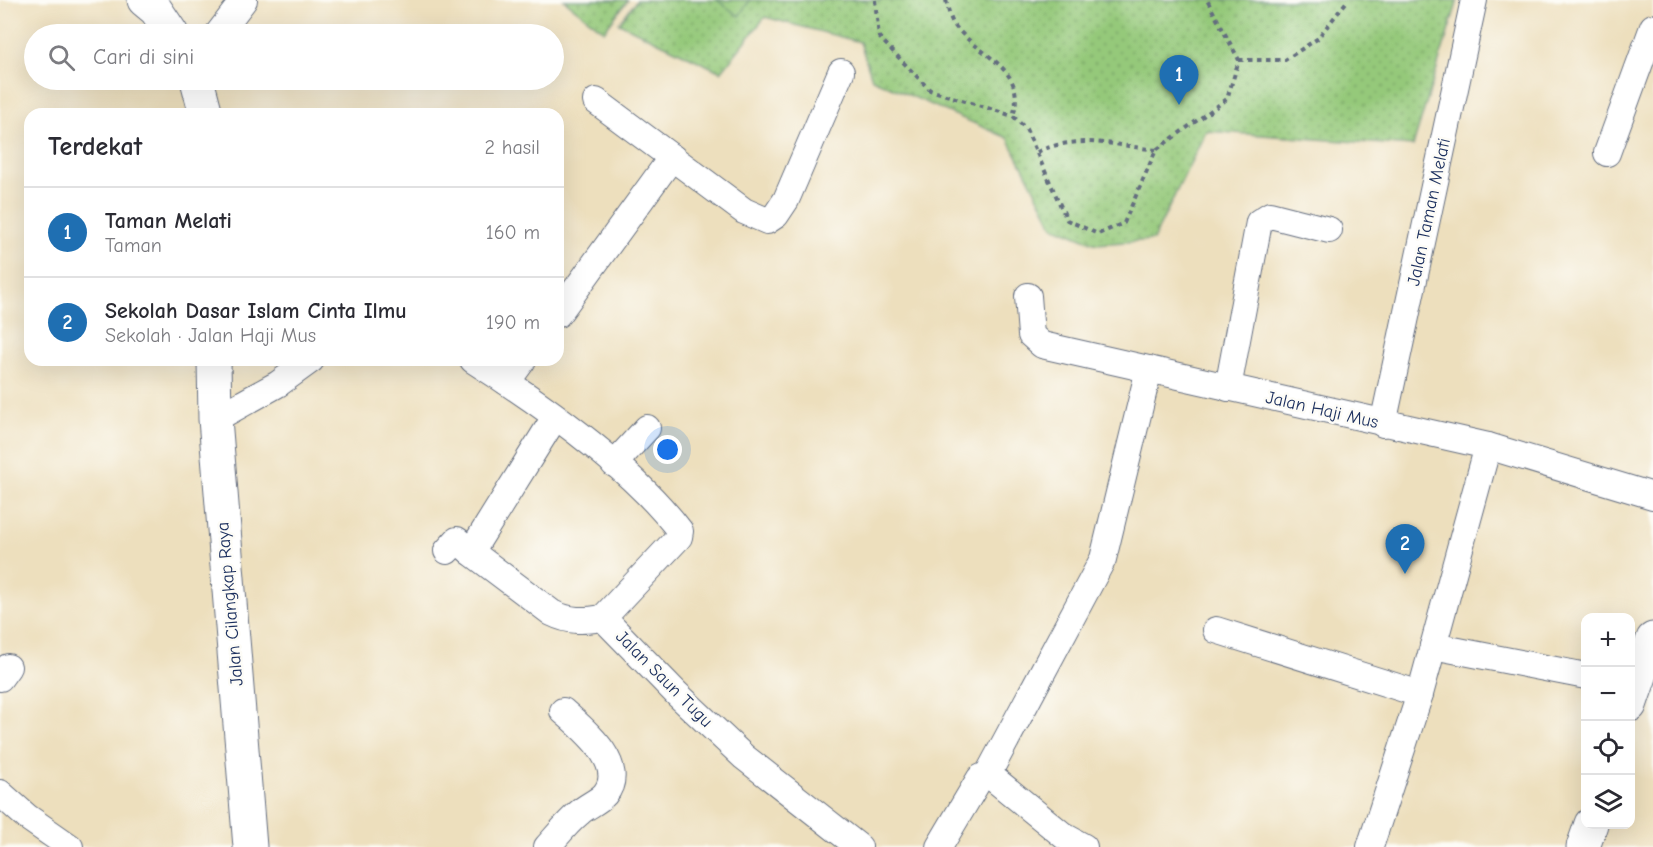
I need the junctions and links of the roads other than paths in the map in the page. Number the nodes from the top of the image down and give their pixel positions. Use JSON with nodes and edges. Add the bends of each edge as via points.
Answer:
{"nodes":[{"id":1,"x":144,"y":0,"type":"edge"},
{"id":2,"x":244,"y":0,"type":"edge"},
{"id":3,"x":1474,"y":0,"type":"edge"},
{"id":4,"x":165,"y":24,"type":"edge"},
{"id":5,"x":226,"y":24,"type":"edge"},
{"id":6,"x":1653,"y":27,"type":"edge"},
{"id":7,"x":841,"y":72,"type":"dead end"},
{"id":8,"x":200,"y":90,"type":"edge"},
{"id":9,"x":596,"y":101,"type":"dead end"},
{"id":10,"x":204,"y":108,"type":"edge"},
{"id":11,"x":1607,"y":153,"type":"dead end"},
{"id":12,"x":672,"y":157,"type":"junction"},
{"id":13,"x":1329,"y":230,"type":"dead end"},
{"id":14,"x":1028,"y":296,"type":"dead end"},
{"id":15,"x":564,"y":306,"type":"edge"},
{"id":16,"x":214,"y":366,"type":"edge"},
{"id":17,"x":303,"y":366,"type":"edge"},
{"id":18,"x":482,"y":366,"type":"edge"},
{"id":19,"x":519,"y":366,"type":"edge"},
{"id":20,"x":1149,"y":369,"type":"junction"},
{"id":21,"x":507,"y":382,"type":"junction"},
{"id":22,"x":1228,"y":388,"type":"junction"},
{"id":23,"x":555,"y":417,"type":"junction"},
{"id":24,"x":215,"y":419,"type":"junction"},
{"id":25,"x":1383,"y":424,"type":"junction"},
{"id":26,"x":647,"y":428,"type":"dead end"},
{"id":27,"x":1488,"y":446,"type":"junction"},
{"id":28,"x":614,"y":464,"type":"junction"},
{"id":29,"x":1653,"y":496,"type":"edge"},
{"id":30,"x":603,"y":618,"type":"junction"},
{"id":31,"x":1216,"y":630,"type":"dead end"},
{"id":32,"x":1653,"y":639,"type":"edge"},
{"id":33,"x":1433,"y":646,"type":"junction"},
{"id":34,"x":1581,"y":675,"type":"edge"},
{"id":35,"x":1638,"y":692,"type":"edge"},
{"id":36,"x":1420,"y":694,"type":"junction"},
{"id":37,"x":563,"y":711,"type":"dead end"},
{"id":38,"x":988,"y":774,"type":"junction"},
{"id":39,"x":0,"y":793,"type":"edge"},
{"id":40,"x":1590,"y":829,"type":"edge"},
{"id":41,"x":70,"y":847,"type":"edge"},
{"id":42,"x":250,"y":847,"type":"edge"},
{"id":43,"x":547,"y":847,"type":"edge"},
{"id":44,"x":859,"y":847,"type":"edge"},
{"id":45,"x":939,"y":847,"type":"edge"},
{"id":46,"x":1084,"y":847,"type":"edge"},
{"id":47,"x":1370,"y":847,"type":"edge"},
{"id":48,"x":1583,"y":847,"type":"edge"}],
"edges":[{"from":1,"to":4,"type":"street"},
{"from":2,"to":5,"type":"street"},
{"from":3,"to":25,"type":"street","name":"Jalan Taman Melati"},
{"from":6,"to":11,"type":"street"},
{"from":7,"to":12,"type":"street","via":[[786,200],[767,221],[744,211]]},
{"from":8,"to":10,"type":"street"},
{"from":9,"to":12,"type":"street"},
{"from":12,"to":15,"type":"street"},
{"from":13,"to":22,"type":"street","via":[[1270,215],[1259,222]]},
{"from":14,"to":20,"type":"street","name":"Jalan Haji Mus","via":[[1031,335],[1042,345]]},
{"from":16,"to":24,"type":"street","name":"Jalan Cilangkap Raya"},
{"from":17,"to":24,"type":"street"},
{"from":18,"to":21,"type":"street","name":"Jalan Saun Tugu"},
{"from":19,"to":21,"type":"street"},
{"from":20,"to":22,"type":"street","name":"Jalan Haji Mus"},
{"from":20,"to":38,"type":"street","via":[[1103,560]]},
{"from":21,"to":23,"type":"street","name":"Jalan Saun Tugu"},
{"from":22,"to":25,"type":"street","name":"Jalan Haji Mus"},
{"from":23,"to":28,"type":"street","name":"Jalan Saun Tugu"},
{"from":23,"to":30,"type":"street","via":[[459,551],[564,619]]},
{"from":24,"to":42,"type":"street","name":"Jalan Cilangkap Raya"},
{"from":25,"to":27,"type":"street","name":"Jalan Haji Mus"},
{"from":26,"to":28,"type":"street"},
{"from":27,"to":29,"type":"street","name":"Jalan Haji Mus"},
{"from":27,"to":33,"type":"street"},
{"from":28,"to":30,"type":"street","name":"Jalan Saun Tugu","via":[[637,484],[680,534]]},
{"from":30,"to":44,"type":"street","name":"Jalan Saun Tugu","via":[[744,757]]},
{"from":31,"to":36,"type":"street"},
{"from":32,"to":35,"type":"street"},
{"from":33,"to":34,"type":"street"},
{"from":33,"to":36,"type":"street"},
{"from":36,"to":47,"type":"street"},
{"from":37,"to":43,"type":"street","via":[[586,732],[610,764],[611,781],[605,794],[579,812]]},
{"from":38,"to":45,"type":"street","via":[[980,777]]},
{"from":38,"to":46,"type":"street","via":[[1064,836]]},
{"from":39,"to":41,"type":"street"},
{"from":40,"to":48,"type":"street"}]}
